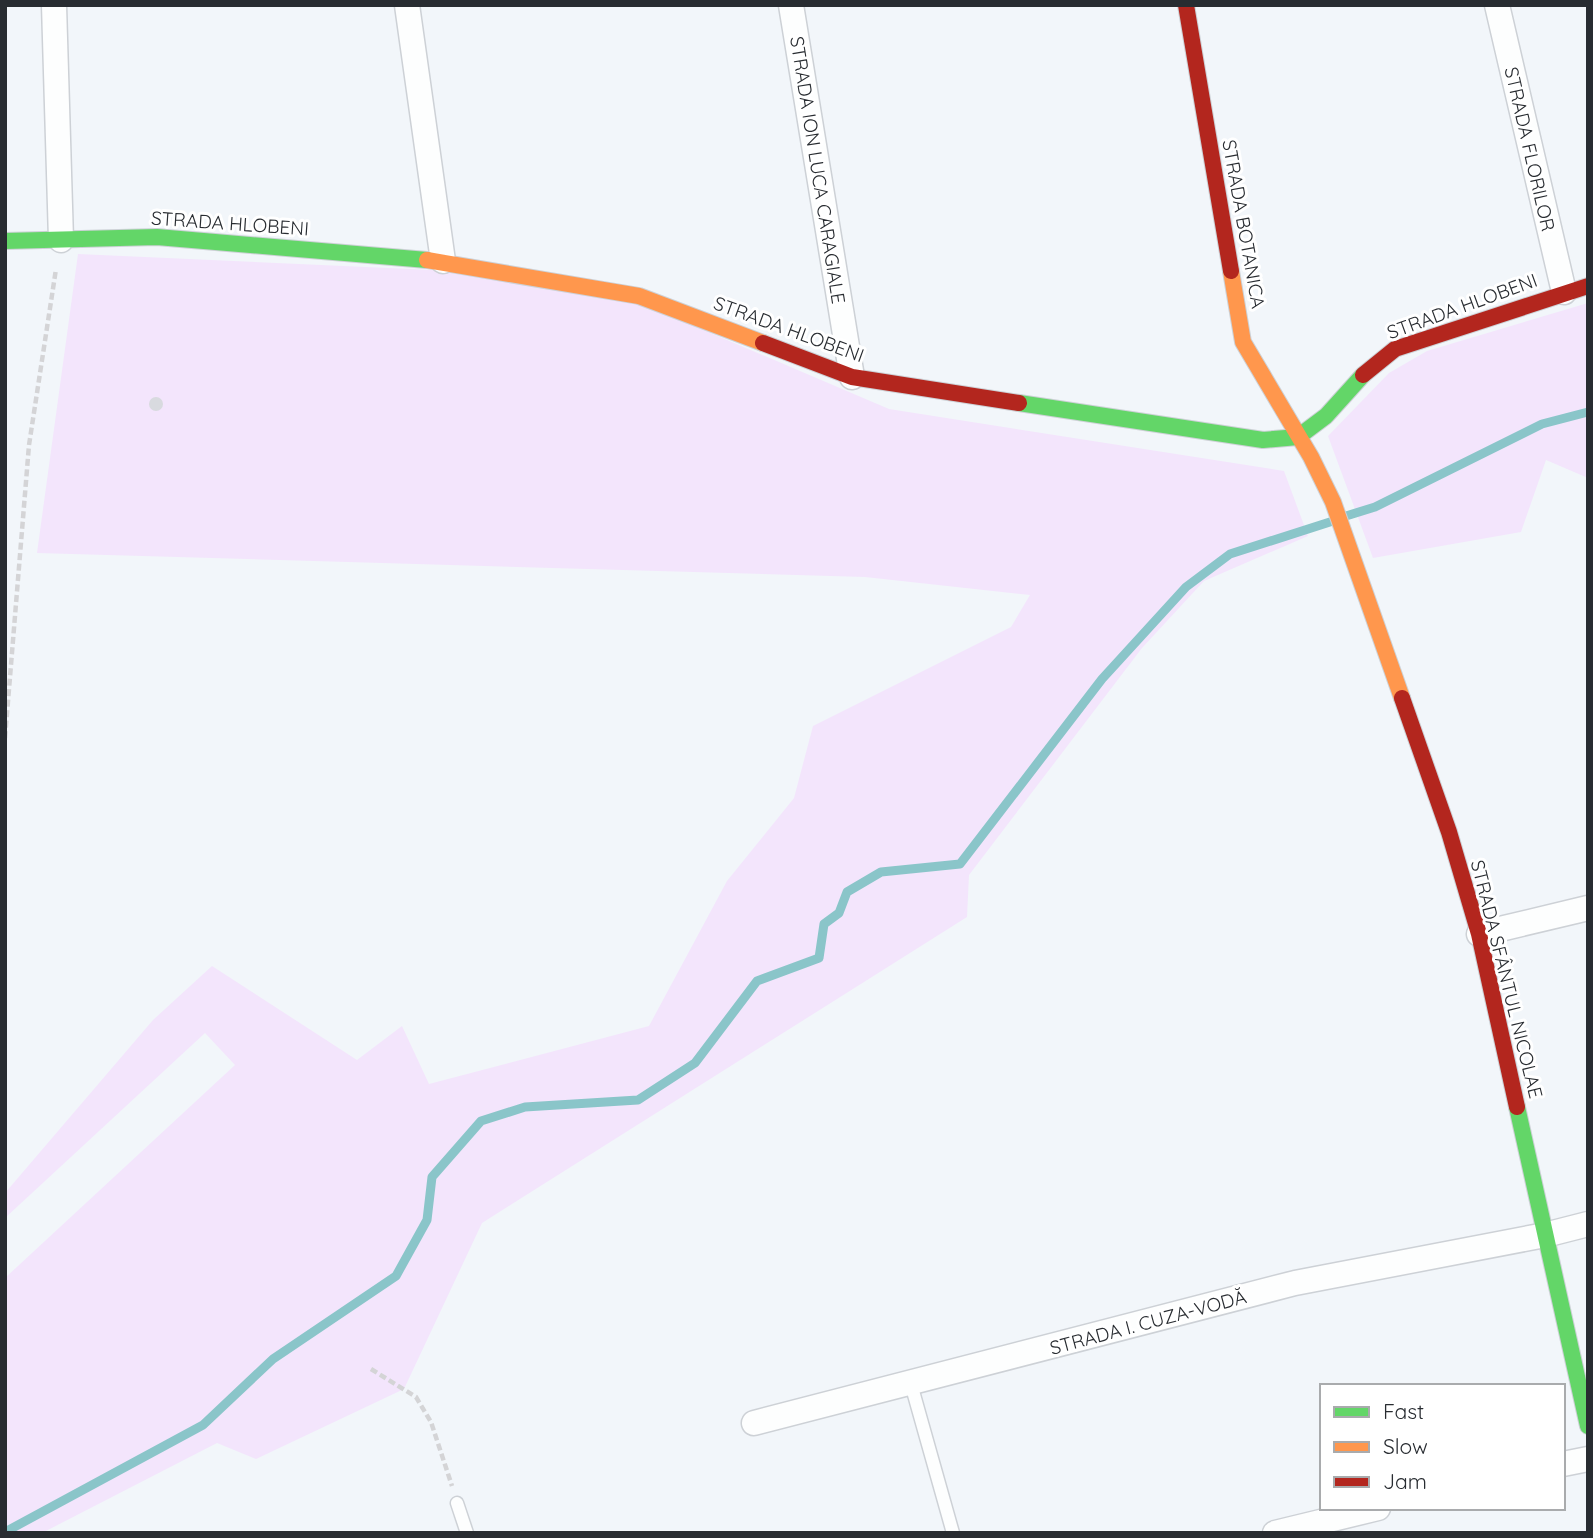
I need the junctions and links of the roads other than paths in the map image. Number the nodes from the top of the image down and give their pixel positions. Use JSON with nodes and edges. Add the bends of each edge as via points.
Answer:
{"nodes":[{"id":1,"x":54,"y":5,"type":"edge"},
{"id":2,"x":407,"y":5,"type":"edge"},
{"id":3,"x":791,"y":5,"type":"edge"},
{"id":4,"x":1186,"y":5,"type":"edge"},
{"id":5,"x":1497,"y":5,"type":"edge"},
{"id":6,"x":61,"y":240,"type":"junction"},
{"id":7,"x":5,"y":242,"type":"edge"},
{"id":8,"x":443,"y":261,"type":"junction"},
{"id":9,"x":1576,"y":289,"type":"edge"},
{"id":10,"x":852,"y":377,"type":"junction"},
{"id":11,"x":1298,"y":437,"type":"junction"},
{"id":12,"x":1588,"y":908,"type":"edge"},
{"id":13,"x":1479,"y":934,"type":"junction"},
{"id":14,"x":1588,"y":1224,"type":"edge"},
{"id":15,"x":1545,"y":1235,"type":"junction"},
{"id":16,"x":911,"y":1384,"type":"junction"},
{"id":17,"x":754,"y":1423,"type":"dead end"},
{"id":18,"x":1588,"y":1426,"type":"edge"},
{"id":19,"x":1588,"y":1459,"type":"edge"},
{"id":20,"x":1565,"y":1464,"type":"edge"},
{"id":21,"x":457,"y":1503,"type":"road end"},
{"id":22,"x":1370,"y":1510,"type":"edge"},
{"id":23,"x":467,"y":1533,"type":"edge"},
{"id":24,"x":953,"y":1533,"type":"edge"},
{"id":25,"x":1275,"y":1533,"type":"edge"}],
"edges":[{"from":1,"to":6,"type":"street"},
{"from":2,"to":8,"type":"street"},
{"from":3,"to":10,"type":"street","name":"STRADA ION LUCA CARAGIALE"},
{"from":4,"to":11,"type":"street","name":"STRADA BOTANICA","via":[[1243,342]]},
{"from":5,"to":9,"type":"street","name":"STRADA FLORILOR"},
{"from":6,"to":7,"type":"street","name":"STRADA HLOBENI"},
{"from":6,"to":8,"type":"street","name":"STRADA HLOBENI","via":[[157,237]]},
{"from":8,"to":10,"type":"street","name":"STRADA HLOBENI","via":[[639,296]]},
{"from":9,"to":11,"type":"street","name":"STRADA HLOBENI","via":[[1395,349]]},
{"from":10,"to":11,"type":"street","name":"STRADA HLOBENI","via":[[1263,440]]},
{"from":11,"to":13,"type":"street","name":"STRADA SFÂNTUL NICOLAE","via":[[1333,502],[1449,832]]},
{"from":12,"to":13,"type":"street"},
{"from":13,"to":15,"type":"street","name":"STRADA SFÂNTUL NICOLAE"},
{"from":14,"to":15,"type":"street","name":"STRADA I. CUZA-VODĂ"},
{"from":15,"to":16,"type":"street","name":"STRADA I. CUZA-VODĂ","via":[[1295,1283]]},
{"from":15,"to":18,"type":"street","name":"STRADA SFÂNTUL NICOLAE"},
{"from":16,"to":17,"type":"street","name":"STRADA I. CUZA-VODĂ"},
{"from":16,"to":24,"type":"lane"},
{"from":19,"to":20,"type":"street"},
{"from":21,"to":23,"type":"lane"},
{"from":22,"to":25,"type":"street"}]}
